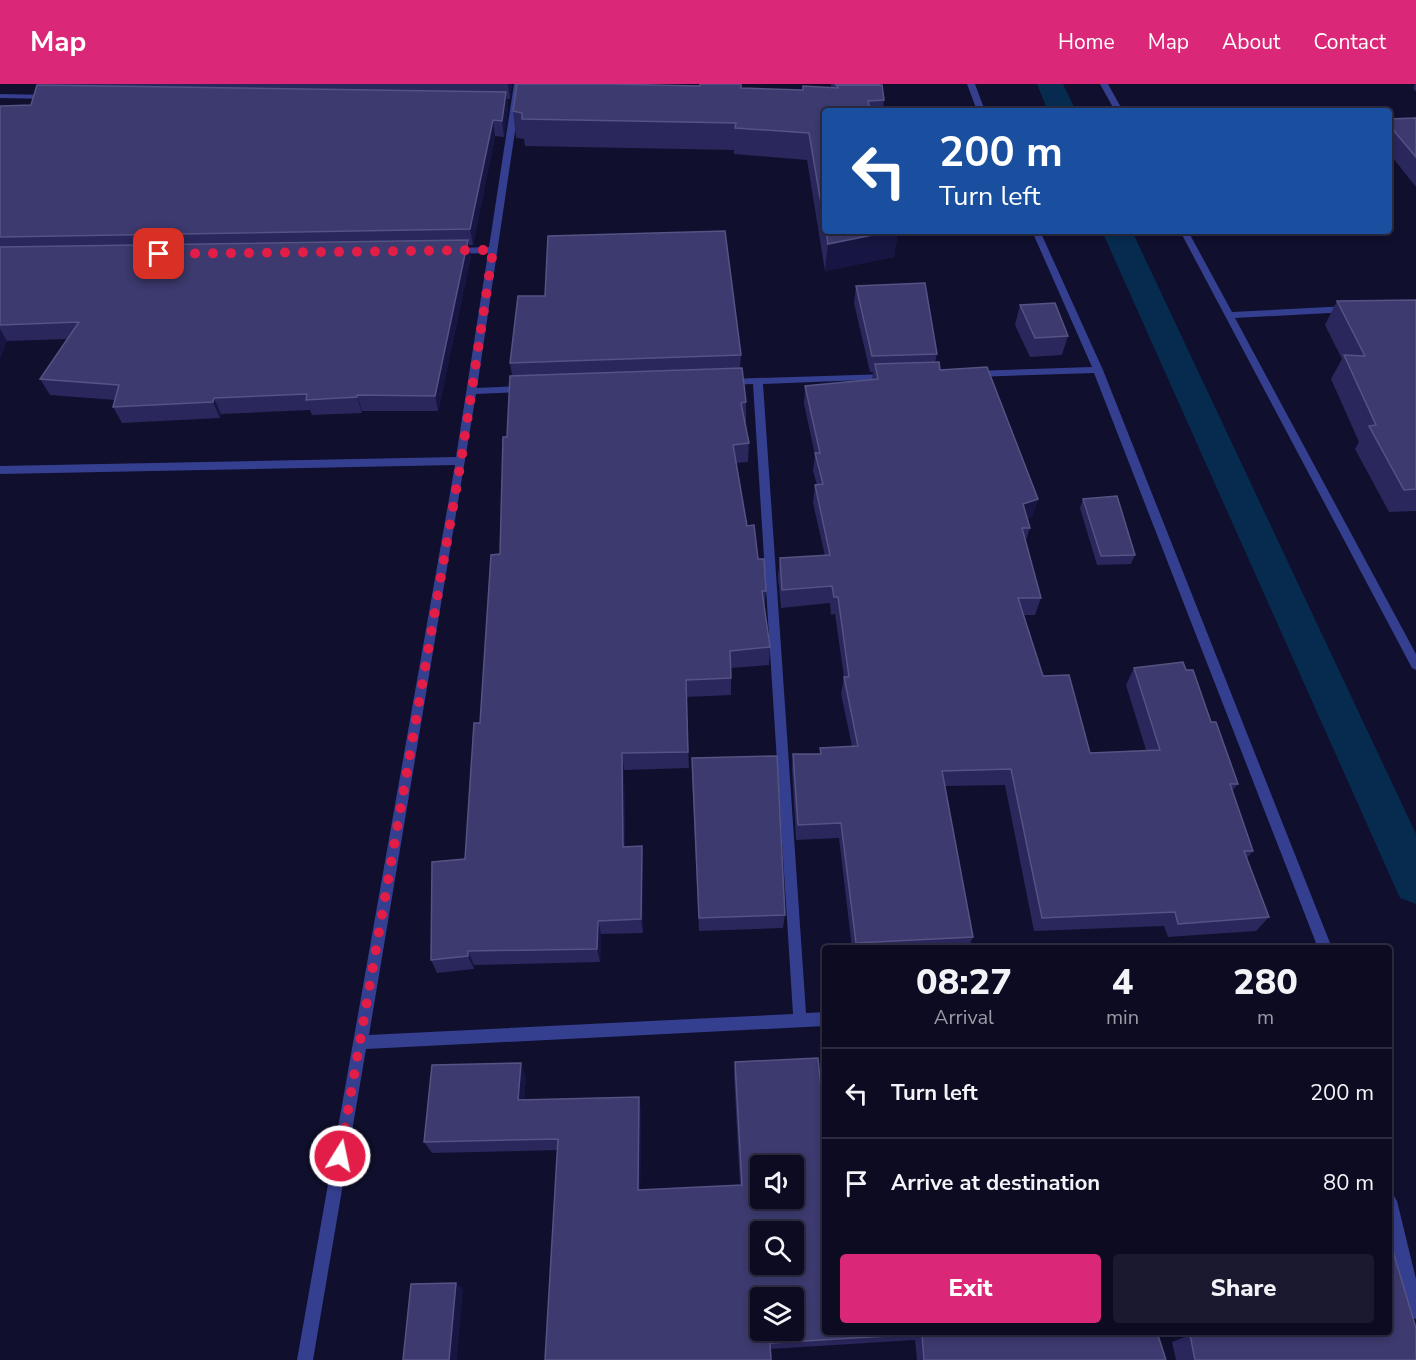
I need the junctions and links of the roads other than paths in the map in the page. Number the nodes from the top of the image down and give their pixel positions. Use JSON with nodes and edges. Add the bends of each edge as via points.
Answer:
{"nodes":[{"id":1,"x":518,"y":84,"type":"edge"},
{"id":2,"x":971,"y":84,"type":"edge"},
{"id":3,"x":1104,"y":84,"type":"edge"},
{"id":4,"x":0,"y":96,"type":"edge"},
{"id":5,"x":59,"y":97,"type":"edge"},
{"id":6,"x":980,"y":108,"type":"edge"},
{"id":7,"x":1117,"y":108,"type":"edge"},
{"id":8,"x":1037,"y":234,"type":"edge"},
{"id":9,"x":1186,"y":234,"type":"edge"},
{"id":10,"x":493,"y":250,"type":"junction"},
{"id":11,"x":446,"y":251,"type":"edge"},
{"id":12,"x":1358,"y":308,"type":"edge"},
{"id":13,"x":1229,"y":315,"type":"junction"},
{"id":14,"x":1098,"y":370,"type":"junction"},
{"id":15,"x":958,"y":375,"type":"edge"},
{"id":16,"x":899,"y":376,"type":"edge"},
{"id":17,"x":758,"y":381,"type":"junction"},
{"id":18,"x":723,"y":382,"type":"edge"},
{"id":19,"x":531,"y":389,"type":"edge"},
{"id":20,"x":472,"y":391,"type":"junction"},
{"id":21,"x":461,"y":461,"type":"junction"},
{"id":22,"x":0,"y":470,"type":"edge"},
{"id":23,"x":1416,"y":664,"type":"edge"},
{"id":24,"x":1323,"y":945,"type":"edge"},
{"id":25,"x":822,"y":1019,"type":"edge"},
{"id":26,"x":800,"y":1021,"type":"junction"},
{"id":27,"x":360,"y":1042,"type":"junction"},
{"id":28,"x":1392,"y":1213,"type":"edge"},
{"id":29,"x":1416,"y":1311,"type":"edge"},
{"id":30,"x":305,"y":1360,"type":"edge"}],
"edges":[{"from":1,"to":10,"type":"street"},
{"from":2,"to":6,"type":"street"},
{"from":3,"to":7,"type":"street"},
{"from":4,"to":5,"type":"street"},
{"from":8,"to":14,"type":"street"},
{"from":9,"to":13,"type":"street"},
{"from":10,"to":11,"type":"street"},
{"from":10,"to":20,"type":"street"},
{"from":12,"to":13,"type":"street"},
{"from":13,"to":23,"type":"street"},
{"from":14,"to":15,"type":"street"},
{"from":14,"to":24,"type":"street"},
{"from":16,"to":17,"type":"street"},
{"from":17,"to":18,"type":"street"},
{"from":17,"to":26,"type":"street"},
{"from":19,"to":20,"type":"street"},
{"from":20,"to":21,"type":"street"},
{"from":21,"to":22,"type":"street"},
{"from":21,"to":27,"type":"street"},
{"from":25,"to":26,"type":"street"},
{"from":26,"to":27,"type":"street"},
{"from":27,"to":30,"type":"street"},
{"from":28,"to":29,"type":"street"}]}
